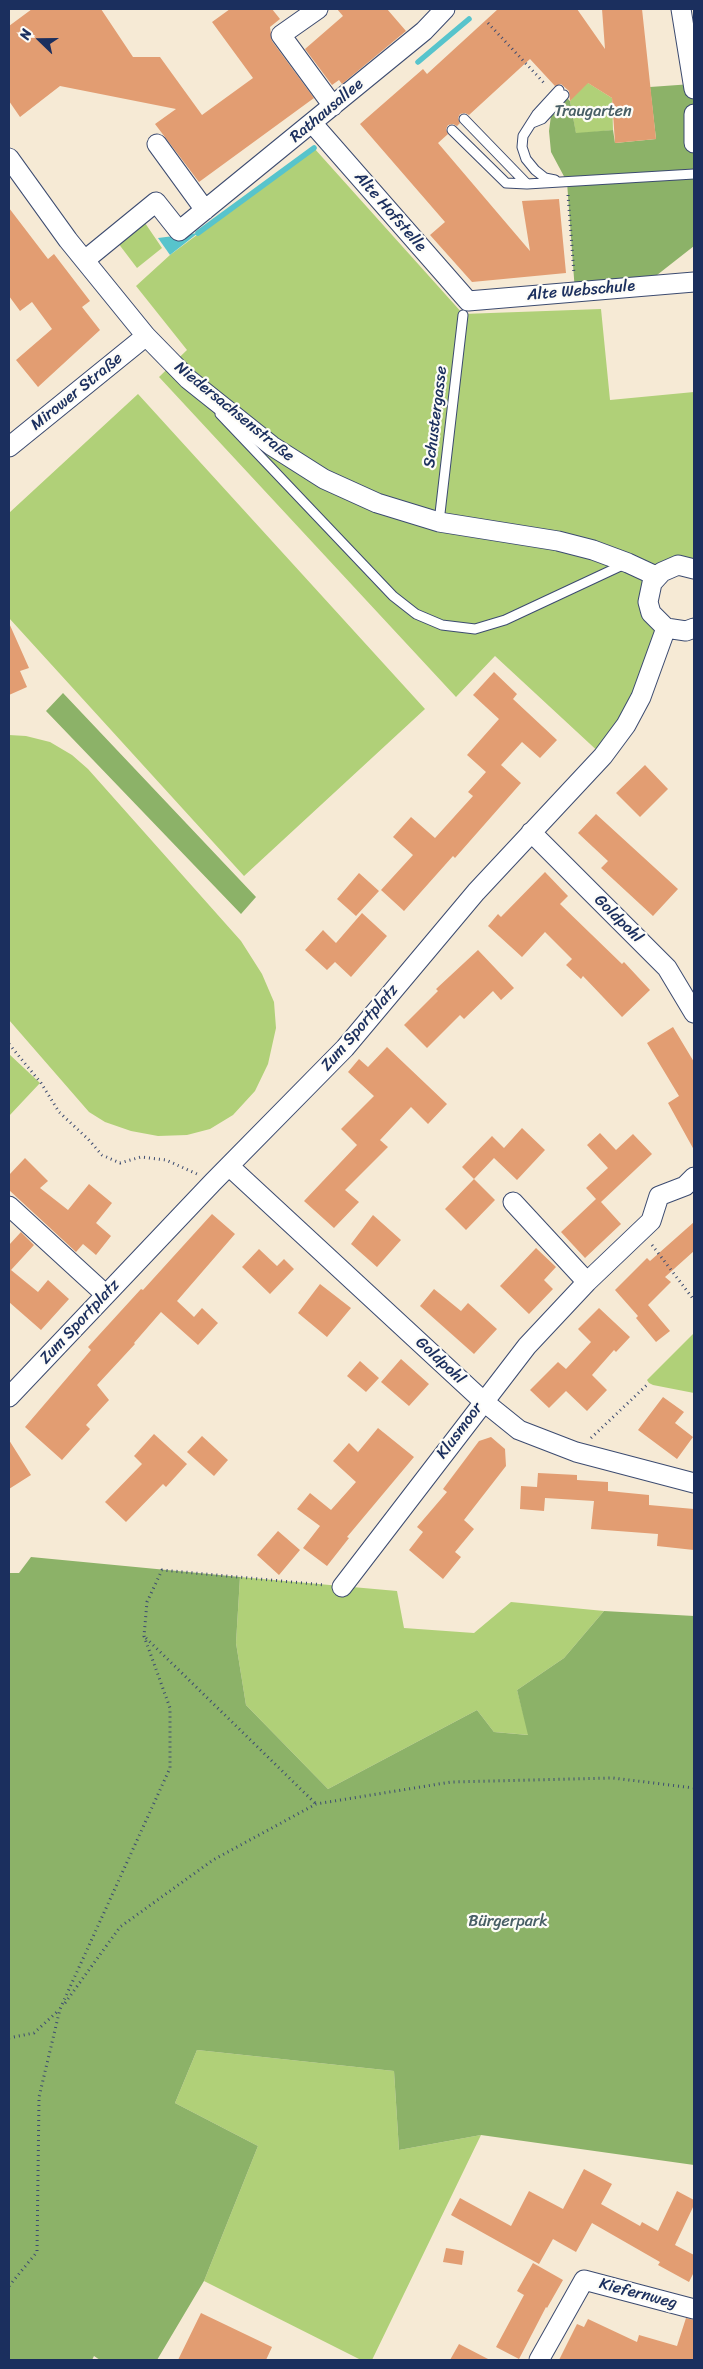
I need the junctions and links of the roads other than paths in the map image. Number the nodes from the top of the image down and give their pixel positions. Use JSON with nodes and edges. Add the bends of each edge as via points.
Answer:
{"nodes":[{"id":1,"x":318,"y":9,"type":"edge"},
{"id":2,"x":445,"y":9,"type":"edge"},
{"id":3,"x":681,"y":9,"type":"edge"},
{"id":4,"x":694,"y":89,"type":"edge"},
{"id":5,"x":559,"y":93,"type":"road end"},
{"id":6,"x":333,"y":106,"type":"junction"},
{"id":7,"x":694,"y":114,"type":"edge"},
{"id":8,"x":464,"y":119,"type":"dead end"},
{"id":9,"x":312,"y":124,"type":"junction"},
{"id":10,"x":452,"y":130,"type":"dead end"},
{"id":11,"x":694,"y":143,"type":"edge"},
{"id":12,"x":157,"y":144,"type":"dead end"},
{"id":13,"x":9,"y":158,"type":"edge"},
{"id":14,"x":694,"y":174,"type":"edge"},
{"id":15,"x":567,"y":182,"type":"junction"},
{"id":16,"x":527,"y":184,"type":"junction"},
{"id":17,"x":205,"y":210,"type":"junction"},
{"id":18,"x":85,"y":260,"type":"junction"},
{"id":19,"x":694,"y":282,"type":"edge"},
{"id":20,"x":466,"y":308,"type":"junction"},
{"id":21,"x":146,"y":336,"type":"junction"},
{"id":22,"x":9,"y":447,"type":"edge"},
{"id":23,"x":439,"y":522,"type":"junction"},
{"id":24,"x":628,"y":562,"type":"junction"},
{"id":25,"x":693,"y":565,"type":"edge"},
{"id":26,"x":656,"y":576,"type":"junction"},
{"id":27,"x":666,"y":628,"type":"junction"},
{"id":28,"x":694,"y":628,"type":"edge"},
{"id":29,"x":530,"y":832,"type":"junction"},
{"id":30,"x":694,"y":1013,"type":"edge"},
{"id":31,"x":229,"y":1166,"type":"junction"},
{"id":32,"x":694,"y":1177,"type":"edge"},
{"id":33,"x":512,"y":1202,"type":"dead end"},
{"id":34,"x":9,"y":1206,"type":"edge"},
{"id":35,"x":587,"y":1282,"type":"junction"},
{"id":36,"x":105,"y":1294,"type":"junction"},
{"id":37,"x":9,"y":1397,"type":"edge"},
{"id":38,"x":483,"y":1400,"type":"junction"},
{"id":39,"x":694,"y":1483,"type":"edge"},
{"id":40,"x":342,"y":1587,"type":"road end"},
{"id":41,"x":694,"y":2309,"type":"edge"},
{"id":42,"x":539,"y":2360,"type":"edge"}],
"edges":[{"from":1,"to":6,"type":"street","via":[[281,35]]},
{"from":2,"to":6,"type":"street","name":"Rathausallee","via":[[424,31]]},
{"from":3,"to":4,"type":"street"},
{"from":5,"to":15,"type":"lane","via":[[537,114],[523,136],[522,147],[526,159],[545,178]]},
{"from":6,"to":9,"type":"street","name":"Rathausallee"},
{"from":7,"to":11,"type":"street"},
{"from":8,"to":16,"type":"lane"},
{"from":9,"to":17,"type":"street","name":"Rathausallee"},
{"from":9,"to":20,"type":"street","name":"Alte Hofstelle"},
{"from":10,"to":16,"type":"lane","via":[[506,183]]},
{"from":12,"to":17,"type":"street"},
{"from":13,"to":18,"type":"street","name":"Niedersachsenstraße"},
{"from":14,"to":15,"type":"lane"},
{"from":15,"to":16,"type":"lane"},
{"from":17,"to":18,"type":"street","name":"Rathausallee","via":[[179,231],[156,202]]},
{"from":18,"to":21,"type":"street","name":"Niedersachsenstraße"},
{"from":19,"to":20,"type":"street","name":"Alte Webschule","via":[[575,292]]},
{"from":20,"to":23,"type":"lane","name":"Schustergasse"},
{"from":21,"to":22,"type":"street","name":"Mirower Straße"},
{"from":21,"to":23,"type":"street","name":"Niedersachsenstraße","via":[[188,379],[272,446],[316,474],[377,503]]},
{"from":21,"to":24,"type":"lane","via":[[393,596],[416,614],[442,625],[475,629],[505,620]]},
{"from":23,"to":24,"type":"street","name":"Niedersachsenstraße","via":[[558,540]]},
{"from":24,"to":26,"type":"street","name":"Niedersachsenstraße"},
{"from":25,"to":26,"type":"street","via":[[668,568]]},
{"from":26,"to":27,"type":"street","via":[[649,592],[650,607],[657,621]]},
{"from":27,"to":28,"type":"street","via":[[681,631]]},
{"from":27,"to":29,"type":"street","name":"Zum Sportplatz","via":[[641,696],[626,724],[603,756]]},
{"from":29,"to":30,"type":"street","name":"Goldpohl","via":[[667,968]]},
{"from":29,"to":31,"type":"street","name":"Zum Sportplatz","via":[[346,1048]]},
{"from":31,"to":36,"type":"street","name":"Zum Sportplatz"},
{"from":31,"to":38,"type":"street","name":"Goldpohl"},
{"from":32,"to":35,"type":"street","name":"Klusmoor","via":[[685,1186],[659,1196],[651,1221]]},
{"from":33,"to":35,"type":"street"},
{"from":34,"to":36,"type":"street"},
{"from":35,"to":38,"type":"street","name":"Klusmoor","via":[[527,1346]]},
{"from":36,"to":37,"type":"street","name":"Zum Sportplatz"},
{"from":38,"to":39,"type":"street","name":"Goldpohl","via":[[519,1430],[576,1452]]},
{"from":38,"to":40,"type":"street","name":"Klusmoor"},
{"from":41,"to":42,"type":"street","name":"Kiefernweg","via":[[584,2280]]}]}
